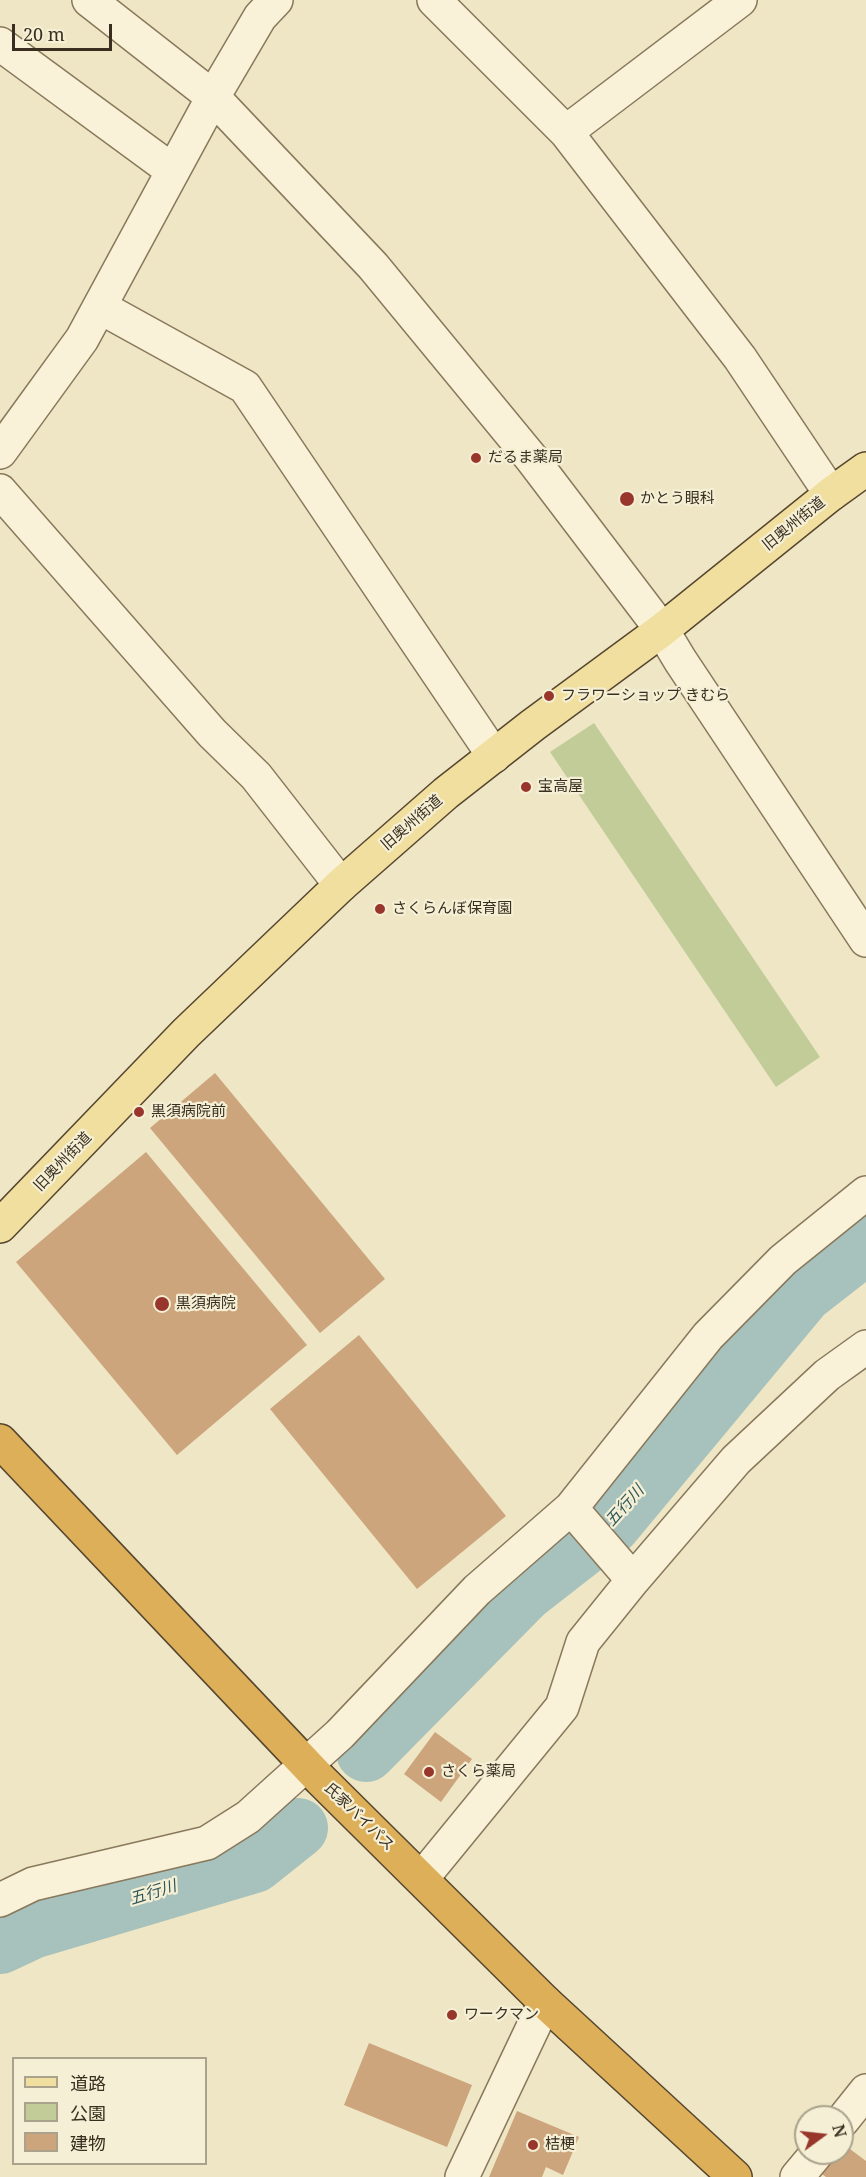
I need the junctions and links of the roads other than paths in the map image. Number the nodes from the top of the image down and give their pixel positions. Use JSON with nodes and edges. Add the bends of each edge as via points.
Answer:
{"nodes":[{"id":1,"x":89,"y":0,"type":"edge"},
{"id":2,"x":276,"y":0,"type":"edge"},
{"id":3,"x":434,"y":0,"type":"edge"},
{"id":4,"x":740,"y":0,"type":"edge"},
{"id":5,"x":0,"y":44,"type":"edge"},
{"id":6,"x":213,"y":97,"type":"junction"},
{"id":7,"x":566,"y":132,"type":"junction"},
{"id":8,"x":173,"y":171,"type":"junction"},
{"id":9,"x":100,"y":307,"type":"junction"},
{"id":10,"x":0,"y":452,"type":"edge"},
{"id":11,"x":866,"y":469,"type":"edge"},
{"id":12,"x":0,"y":491,"type":"edge"},
{"id":13,"x":831,"y":494,"type":"junction"},
{"id":14,"x":662,"y":630,"type":"junction"},
{"id":15,"x":494,"y":756,"type":"junction"},
{"id":16,"x":341,"y":885,"type":"junction"},
{"id":17,"x":866,"y":940,"type":"edge"},
{"id":18,"x":866,"y":1193,"type":"edge"},
{"id":19,"x":4,"y":1214,"type":"edge"},
{"id":20,"x":866,"y":1348,"type":"edge"},
{"id":21,"x":0,"y":1441,"type":"edge"},
{"id":22,"x":575,"y":1513,"type":"junction"},
{"id":23,"x":633,"y":1580,"type":"junction"},
{"id":24,"x":307,"y":1764,"type":"junction"},
{"id":25,"x":422,"y":1878,"type":"junction"},
{"id":26,"x":0,"y":1900,"type":"edge"},
{"id":27,"x":545,"y":2002,"type":"junction"},
{"id":28,"x":866,"y":2091,"type":"edge"},
{"id":29,"x":854,"y":2106,"type":"edge"},
{"id":30,"x":807,"y":2165,"type":"edge"},
{"id":31,"x":462,"y":2177,"type":"edge"},
{"id":32,"x":735,"y":2177,"type":"edge"},
{"id":33,"x":797,"y":2177,"type":"edge"}],
"edges":[{"from":1,"to":6,"type":"street"},
{"from":2,"to":6,"type":"street","via":[[260,17]]},
{"from":3,"to":7,"type":"street"},
{"from":4,"to":7,"type":"street"},
{"from":5,"to":8,"type":"street"},
{"from":6,"to":8,"type":"street"},
{"from":6,"to":14,"type":"street","via":[[373,266],[532,459]]},
{"from":7,"to":13,"type":"street","via":[[740,358]]},
{"from":8,"to":9,"type":"street"},
{"from":9,"to":10,"type":"street","via":[[82,339]]},
{"from":9,"to":15,"type":"street","via":[[245,387]]},
{"from":11,"to":13,"type":"main road","name":"旧奥州街道"},
{"from":12,"to":16,"type":"street","via":[[212,733],[256,776]]},
{"from":13,"to":14,"type":"main road","name":"旧奥州街道"},
{"from":14,"to":15,"type":"main road","name":"旧奥州街道"},
{"from":14,"to":17,"type":"street"},
{"from":15,"to":16,"type":"main road","name":"旧奥州街道"},
{"from":16,"to":19,"type":"main road","name":"旧奥州街道"},
{"from":18,"to":22,"type":"street","via":[[783,1260],[708,1336]]},
{"from":20,"to":23,"type":"street","via":[[827,1375],[736,1460]]},
{"from":21,"to":24,"type":"highway","name":"氏家バイパス"},
{"from":22,"to":23,"type":"street"},
{"from":22,"to":24,"type":"street","via":[[477,1590]]},
{"from":23,"to":25,"type":"street","via":[[583,1642],[562,1707]]},
{"from":24,"to":25,"type":"highway","name":"氏家バイパス"},
{"from":24,"to":26,"type":"street","via":[[248,1817],[207,1843],[33,1884]]},
{"from":25,"to":27,"type":"highway","name":"氏家バイパス"},
{"from":27,"to":31,"type":"street"},
{"from":27,"to":32,"type":"highway","name":"氏家バイパス"},
{"from":28,"to":29,"type":"street"},
{"from":30,"to":33,"type":"street"}]}
